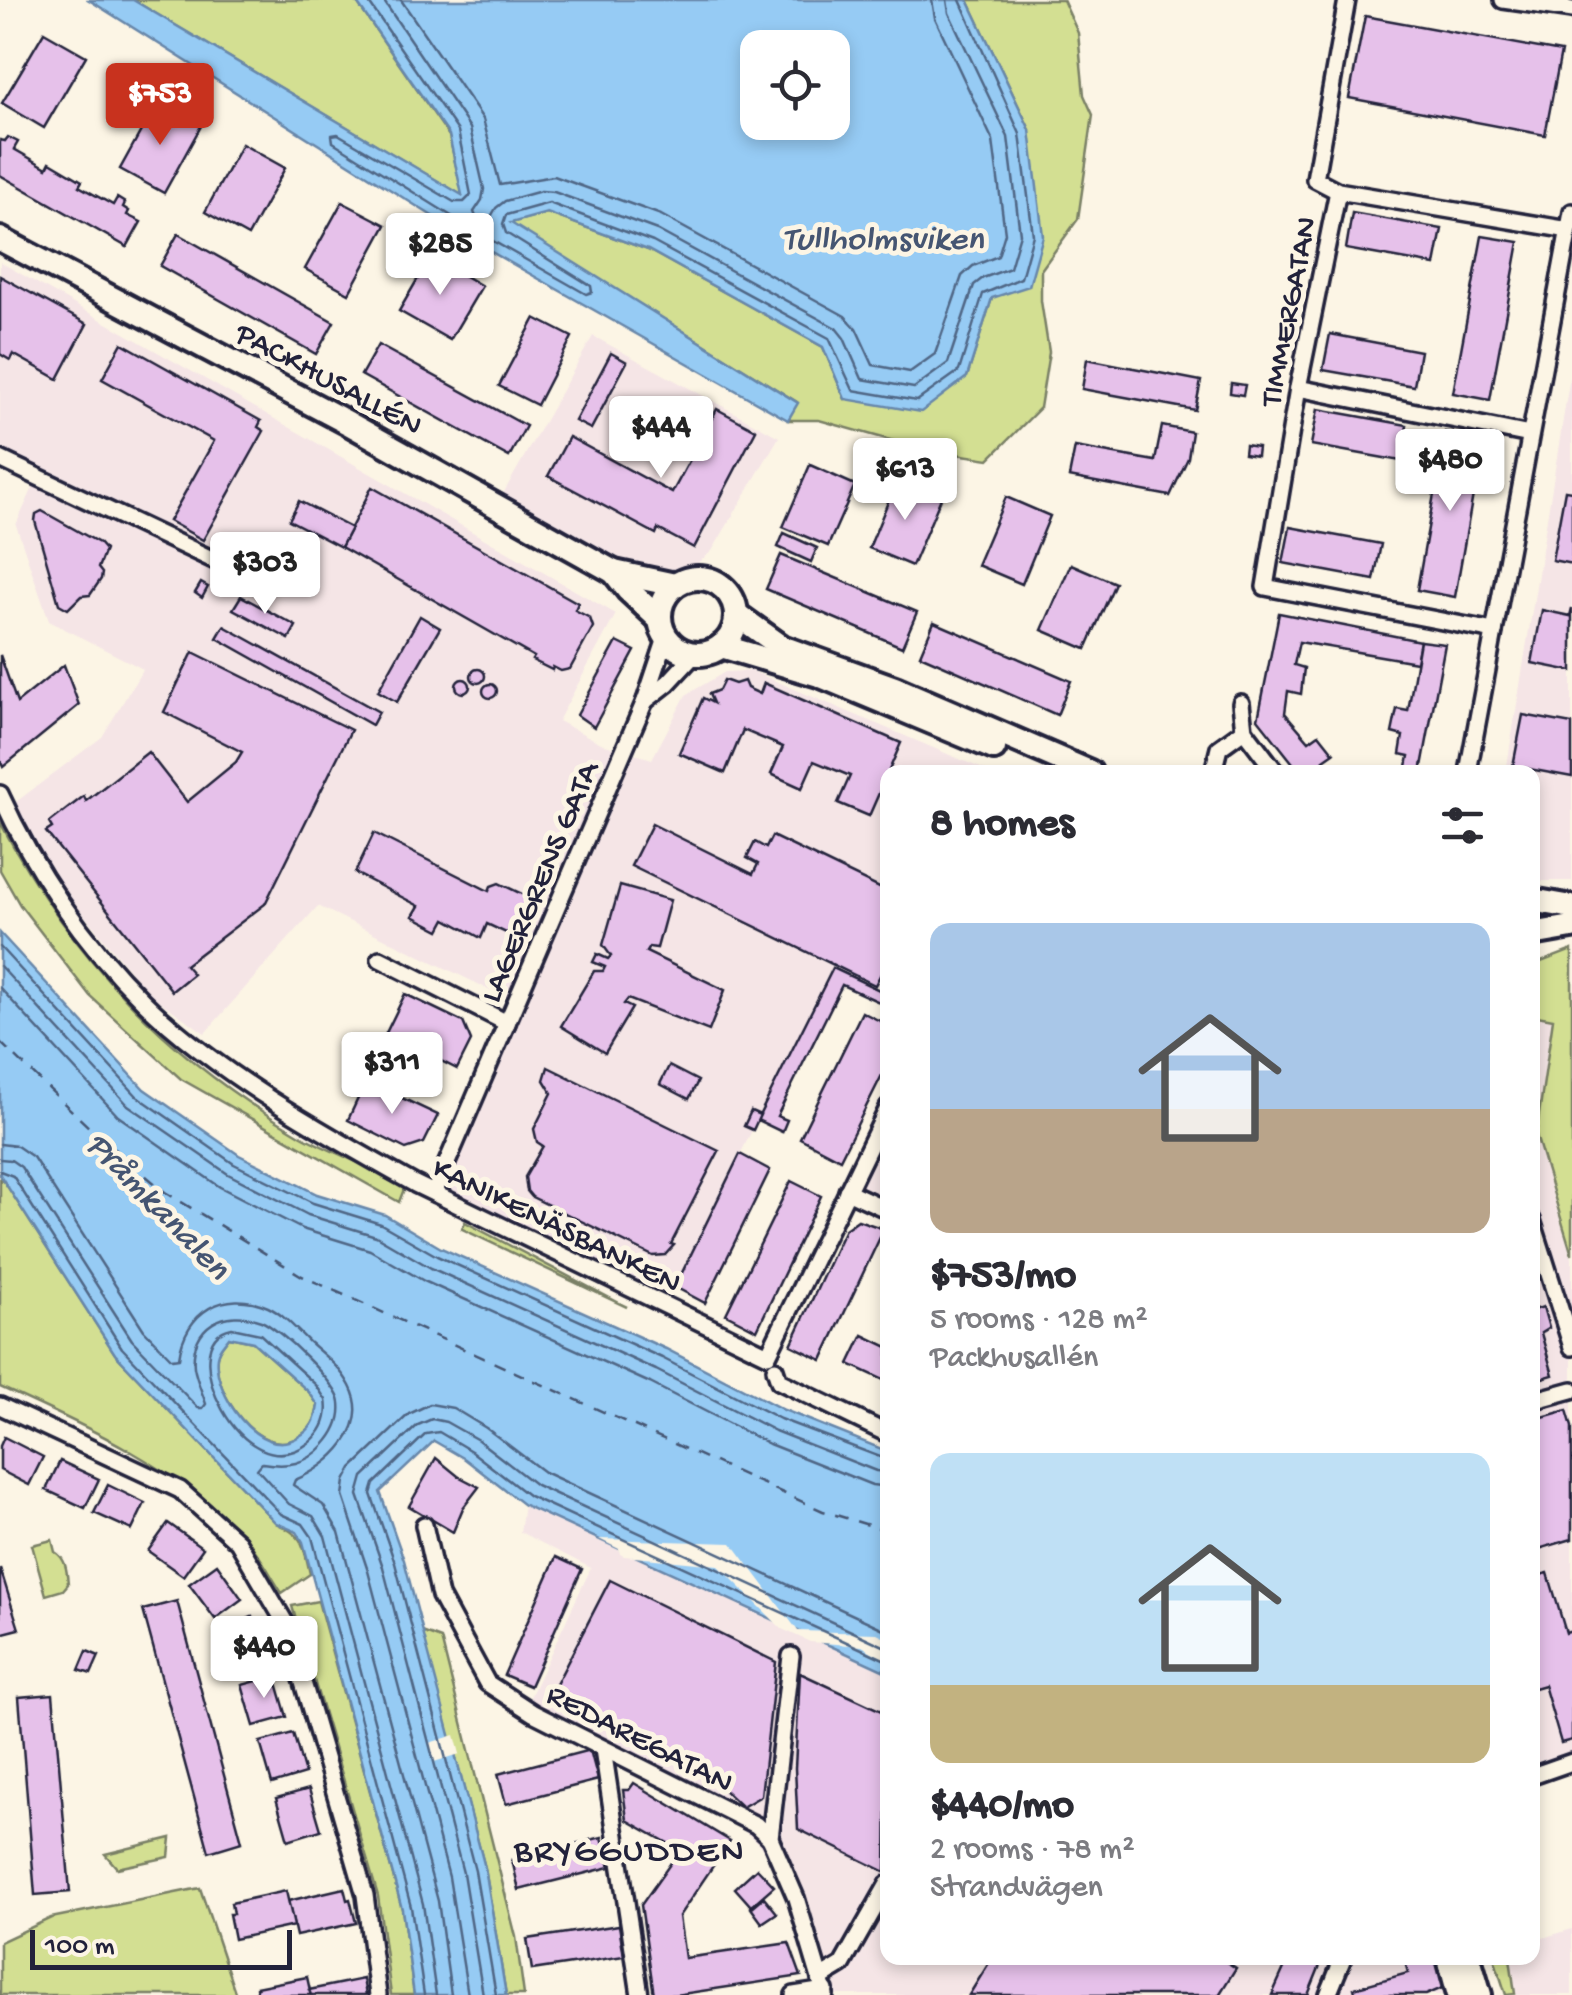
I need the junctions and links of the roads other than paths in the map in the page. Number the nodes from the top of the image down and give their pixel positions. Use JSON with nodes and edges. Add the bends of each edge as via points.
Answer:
{"nodes":[{"id":1,"x":1347,"y":0,"type":"edge"},
{"id":2,"x":1503,"y":0,"type":"edge"},
{"id":3,"x":1572,"y":10,"type":"edge"},
{"id":4,"x":1338,"y":191,"type":"junction"},
{"id":5,"x":1572,"y":212,"type":"edge"},
{"id":6,"x":1569,"y":230,"type":"junction"},
{"id":7,"x":4,"y":238,"type":"edge"},
{"id":8,"x":1298,"y":388,"type":"junction"},
{"id":9,"x":1530,"y":436,"type":"junction"},
{"id":10,"x":0,"y":459,"type":"edge"},
{"id":11,"x":239,"y":572,"type":"dead end"},
{"id":12,"x":614,"y":572,"type":"junction"},
{"id":13,"x":675,"y":586,"type":"junction"},
{"id":14,"x":736,"y":614,"type":"junction"},
{"id":15,"x":663,"y":628,"type":"junction"},
{"id":16,"x":1494,"y":631,"type":"junction"},
{"id":17,"x":721,"y":646,"type":"junction"},
{"id":18,"x":694,"y":654,"type":"junction"},
{"id":19,"x":645,"y":701,"type":"junction"},
{"id":20,"x":1241,"y":702,"type":"dead end"},
{"id":21,"x":1244,"y":730,"type":"junction"},
{"id":22,"x":1035,"y":765,"type":"edge"},
{"id":23,"x":1074,"y":765,"type":"edge"},
{"id":24,"x":1215,"y":765,"type":"edge"},
{"id":25,"x":1271,"y":765,"type":"edge"},
{"id":26,"x":1469,"y":765,"type":"edge"},
{"id":27,"x":0,"y":794,"type":"edge"},
{"id":28,"x":1540,"y":902,"type":"edge"},
{"id":29,"x":1540,"y":908,"type":"edge"},
{"id":30,"x":1572,"y":909,"type":"edge"},
{"id":31,"x":1572,"y":928,"type":"edge"},
{"id":32,"x":1540,"y":933,"type":"edge"},
{"id":33,"x":380,"y":959,"type":"dead end"},
{"id":34,"x":507,"y":1023,"type":"junction"},
{"id":35,"x":880,"y":1124,"type":"edge"},
{"id":36,"x":847,"y":1190,"type":"junction"},
{"id":37,"x":434,"y":1193,"type":"junction"},
{"id":38,"x":880,"y":1206,"type":"edge"},
{"id":39,"x":1540,"y":1245,"type":"edge"},
{"id":40,"x":1572,"y":1347,"type":"edge"},
{"id":41,"x":772,"y":1362,"type":"junction"},
{"id":42,"x":1572,"y":1390,"type":"edge"},
{"id":43,"x":1540,"y":1400,"type":"edge"},
{"id":44,"x":0,"y":1406,"type":"edge"},
{"id":45,"x":880,"y":1430,"type":"edge"},
{"id":46,"x":424,"y":1525,"type":"dead end"},
{"id":47,"x":791,"y":1656,"type":"dead end"},
{"id":48,"x":603,"y":1749,"type":"junction"},
{"id":49,"x":1572,"y":1762,"type":"edge"},
{"id":50,"x":1540,"y":1773,"type":"edge"},
{"id":51,"x":770,"y":1838,"type":"junction"},
{"id":52,"x":880,"y":1898,"type":"edge"},
{"id":53,"x":1341,"y":1965,"type":"edge"},
{"id":54,"x":1451,"y":1965,"type":"edge"},
{"id":55,"x":1471,"y":1965,"type":"edge"},
{"id":56,"x":824,"y":1987,"type":"edge"},
{"id":57,"x":378,"y":1995,"type":"edge"},
{"id":58,"x":640,"y":1995,"type":"edge"},
{"id":59,"x":794,"y":1995,"type":"edge"},
{"id":60,"x":1328,"y":1995,"type":"edge"},
{"id":61,"x":1460,"y":1995,"type":"edge"},
{"id":62,"x":1480,"y":1995,"type":"edge"}],
"edges":[{"from":1,"to":4,"type":"street","name":"TIMMERGATAN","via":[[1315,179]]},
{"from":2,"to":3,"type":"street"},
{"from":4,"to":6,"type":"street"},
{"from":4,"to":8,"type":"street","name":"TIMMERGATAN"},
{"from":5,"to":6,"type":"street"},
{"from":6,"to":9,"type":"street"},
{"from":7,"to":12,"type":"street","name":"PACKHUSALLÉN"},
{"from":8,"to":9,"type":"street"},
{"from":8,"to":16,"type":"street","name":"TIMMERGATAN","via":[[1264,588]]},
{"from":9,"to":16,"type":"street"},
{"from":10,"to":11,"type":"street"},
{"from":12,"to":13,"type":"street","name":"PACKHUSALLÉN"},
{"from":12,"to":15,"type":"street","name":"PACKHUSALLÉN"},
{"from":13,"to":14,"type":"street","via":[[692,578],[712,581],[729,594]]},
{"from":13,"to":15,"type":"street","via":[[663,600]]},
{"from":14,"to":17,"type":"street"},
{"from":14,"to":23,"type":"street","via":[[782,646]]},
{"from":15,"to":18,"type":"street"},
{"from":15,"to":19,"type":"street","name":"LAGERGRENS GATA"},
{"from":16,"to":26,"type":"street"},
{"from":17,"to":18,"type":"street"},
{"from":17,"to":22,"type":"street","via":[[839,683]]},
{"from":18,"to":19,"type":"street","name":"LAGERGRENS GATA"},
{"from":19,"to":34,"type":"street","name":"LAGERGRENS GATA"},
{"from":20,"to":21,"type":"street"},
{"from":21,"to":24,"type":"street","via":[[1219,748]]},
{"from":21,"to":25,"type":"street"},
{"from":27,"to":37,"type":"street","name":"KANIKENÄSBANKEN","via":[[41,872],[143,1002],[215,1060]]},
{"from":28,"to":30,"type":"street"},
{"from":29,"to":30,"type":"street"},
{"from":31,"to":32,"type":"street"},
{"from":33,"to":34,"type":"street"},
{"from":34,"to":37,"type":"street","name":"LAGERGRENS GATA"},
{"from":35,"to":36,"type":"street"},
{"from":36,"to":38,"type":"street"},
{"from":36,"to":41,"type":"street"},
{"from":37,"to":41,"type":"street","name":"KANIKENÄSBANKEN"},
{"from":39,"to":40,"type":"street"},
{"from":41,"to":45,"type":"street","name":"KANIKENÄSBANKEN","via":[[779,1381]]},
{"from":42,"to":43,"type":"street"},
{"from":44,"to":57,"type":"street","via":[[180,1490],[238,1542],[286,1624],[364,1894]]},
{"from":46,"to":48,"type":"street","name":"REDAREGATAN","via":[[440,1596],[487,1683]]},
{"from":47,"to":51,"type":"street"},
{"from":48,"to":51,"type":"street","name":"REDAREGATAN","via":[[756,1824]]},
{"from":48,"to":58,"type":"street"},
{"from":49,"to":50,"type":"street"},
{"from":51,"to":56,"type":"street"},
{"from":52,"to":56,"type":"street"},
{"from":53,"to":60,"type":"street"},
{"from":54,"to":61,"type":"street"},
{"from":55,"to":62,"type":"street"},
{"from":56,"to":59,"type":"street"}]}
